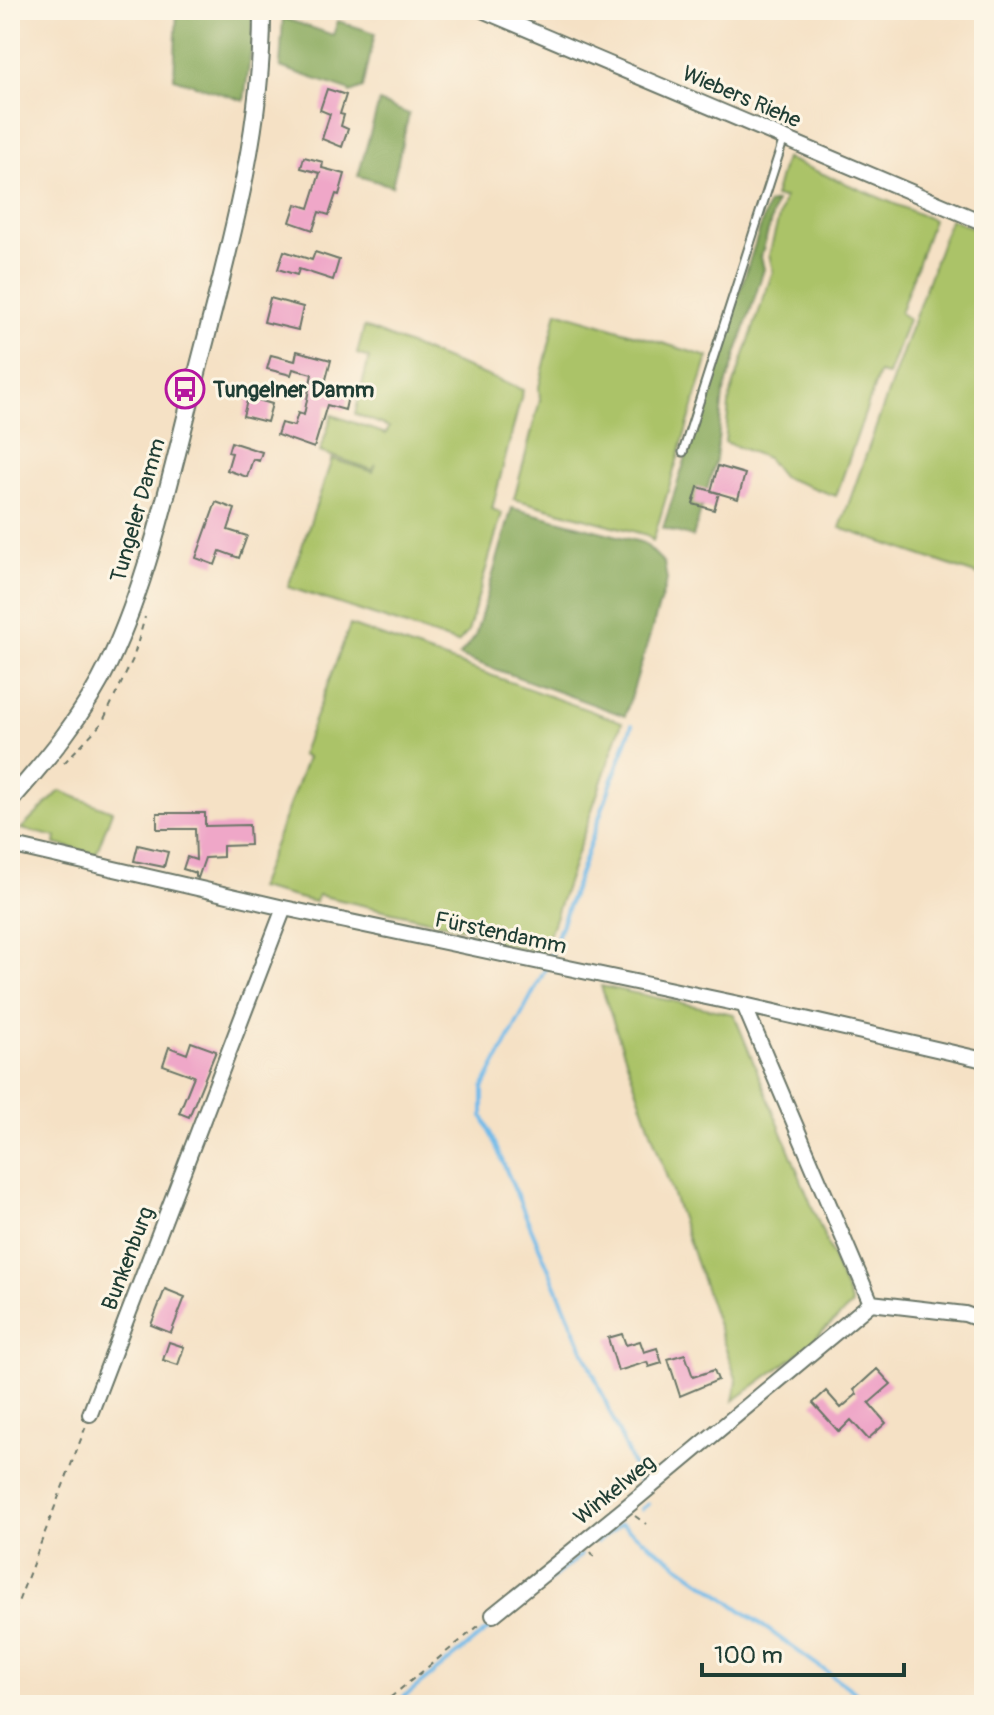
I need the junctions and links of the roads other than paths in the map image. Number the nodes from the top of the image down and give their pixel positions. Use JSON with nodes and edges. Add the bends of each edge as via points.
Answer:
{"nodes":[{"id":1,"x":262,"y":10,"type":"edge"},
{"id":2,"x":482,"y":10,"type":"edge"},
{"id":3,"x":784,"y":138,"type":"junction"},
{"id":4,"x":984,"y":223,"type":"edge"},
{"id":5,"x":683,"y":452,"type":"dead end"},
{"id":6,"x":10,"y":801,"type":"edge"},
{"id":7,"x":10,"y":845,"type":"edge"},
{"id":8,"x":284,"y":908,"type":"junction"},
{"id":9,"x":744,"y":1005,"type":"junction"},
{"id":10,"x":984,"y":1060,"type":"edge"},
{"id":11,"x":871,"y":1303,"type":"junction"},
{"id":12,"x":984,"y":1321,"type":"edge"},
{"id":13,"x":90,"y":1414,"type":"road end"},
{"id":14,"x":493,"y":1615,"type":"road end"}],
"edges":[{"from":1,"to":6,"type":"street","name":"Tungeler Damm","via":[[253,134],[237,214],[146,569],[109,665],[60,741]]},
{"from":2,"to":3,"type":"street","name":"Wiebers Riehe"},
{"from":3,"to":4,"type":"street","name":"Wiebers Riehe"},
{"from":3,"to":5,"type":"lane"},
{"from":7,"to":8,"type":"street","name":"Fürstendamm"},
{"from":8,"to":9,"type":"street","name":"Fürstendamm"},
{"from":8,"to":13,"type":"street","name":"Bunkenburg"},
{"from":9,"to":10,"type":"street","name":"Fürstendamm"},
{"from":9,"to":11,"type":"street"},
{"from":11,"to":12,"type":"street"},
{"from":11,"to":14,"type":"street","name":"Winkelweg"}]}
